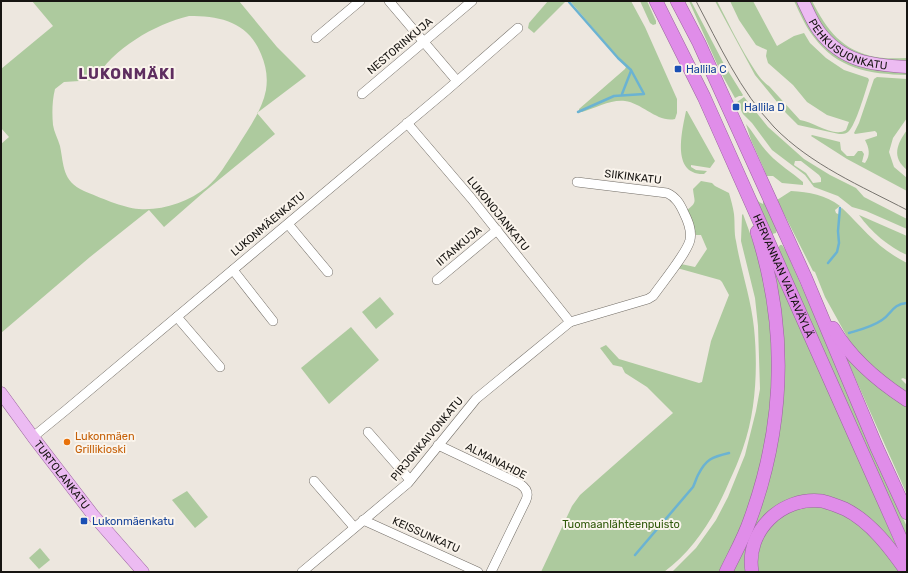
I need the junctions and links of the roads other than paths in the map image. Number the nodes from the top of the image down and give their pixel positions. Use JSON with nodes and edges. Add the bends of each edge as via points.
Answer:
{"nodes":[{"id":1,"x":360,"y":1,"type":"edge"},
{"id":2,"x":389,"y":1,"type":"edge"},
{"id":3,"x":472,"y":1,"type":"edge"},
{"id":4,"x":656,"y":1,"type":"edge"},
{"id":5,"x":677,"y":1,"type":"edge"},
{"id":6,"x":803,"y":1,"type":"edge"},
{"id":7,"x":518,"y":28,"type":"dead end"},
{"id":8,"x":316,"y":38,"type":"dead end"},
{"id":9,"x":423,"y":42,"type":"junction"},
{"id":10,"x":907,"y":67,"type":"edge"},
{"id":11,"x":457,"y":81,"type":"junction"},
{"id":12,"x":362,"y":94,"type":"dead end"},
{"id":13,"x":406,"y":123,"type":"junction"},
{"id":14,"x":737,"y":171,"type":"junction"},
{"id":15,"x":577,"y":182,"type":"dead end"},
{"id":16,"x":288,"y":224,"type":"junction"},
{"id":17,"x":497,"y":230,"type":"junction"},
{"id":18,"x":233,"y":270,"type":"junction"},
{"id":19,"x":328,"y":272,"type":"dead end"},
{"id":20,"x":806,"y":279,"type":"junction"},
{"id":21,"x":437,"y":280,"type":"dead end"},
{"id":22,"x":177,"y":317,"type":"junction"},
{"id":23,"x":273,"y":321,"type":"dead end"},
{"id":24,"x":570,"y":322,"type":"junction"},
{"id":25,"x":220,"y":366,"type":"dead end"},
{"id":26,"x":1,"y":393,"type":"edge"},
{"id":27,"x":907,"y":400,"type":"edge"},
{"id":28,"x":368,"y":432,"type":"dead end"},
{"id":29,"x":33,"y":437,"type":"junction"},
{"id":30,"x":438,"y":445,"type":"junction"},
{"id":31,"x":410,"y":480,"type":"junction"},
{"id":32,"x":314,"y":481,"type":"dead end"},
{"id":33,"x":907,"y":513,"type":"edge"},
{"id":34,"x":363,"y":520,"type":"junction"},
{"id":35,"x":354,"y":527,"type":"junction"},
{"id":36,"x":907,"y":553,"type":"edge"},
{"id":37,"x":143,"y":572,"type":"edge"},
{"id":38,"x":302,"y":572,"type":"edge"},
{"id":39,"x":478,"y":572,"type":"edge"},
{"id":40,"x":491,"y":572,"type":"edge"},
{"id":41,"x":726,"y":572,"type":"edge"},
{"id":42,"x":752,"y":572,"type":"edge"},
{"id":43,"x":907,"y":572,"type":"edge"}],
"edges":[{"from":1,"to":8,"type":"street"},
{"from":2,"to":9,"type":"street"},
{"from":3,"to":9,"type":"street","name":"NESTORINKUJA"},
{"from":4,"to":14,"type":"highway","name":"HERVANNAN VALTAVÄYLÄ","via":[[704,97]]},
{"from":5,"to":20,"type":"highway","name":"HERVANNAN VALTAVÄYLÄ","via":[[699,43]]},
{"from":6,"to":10,"type":"main road","name":"PEHKUSUONKATU","via":[[818,30],[839,51],[875,65]]},
{"from":7,"to":11,"type":"street","name":"LUKONMÄENKATU"},
{"from":9,"to":11,"type":"street"},
{"from":9,"to":12,"type":"street","name":"NESTORINKUJA"},
{"from":11,"to":13,"type":"street","name":"LUKONMÄENKATU"},
{"from":13,"to":16,"type":"street","name":"LUKONMÄENKATU"},
{"from":13,"to":17,"type":"street","name":"LUKONOJANKATU"},
{"from":14,"to":36,"type":"highway","name":"HERVANNAN VALTAVÄYLÄ"},
{"from":14,"to":41,"type":"highway","via":[[769,276],[775,307],[779,368],[774,429],[768,462],[750,522]]},
{"from":15,"to":24,"type":"street","name":"SIIKINKATU","via":[[672,195],[689,225],[690,241],[653,296]]},
{"from":16,"to":18,"type":"street","name":"LUKONMÄENKATU"},
{"from":16,"to":19,"type":"street"},
{"from":17,"to":21,"type":"street","name":"IITANKUJA"},
{"from":17,"to":24,"type":"street","name":"LUKONOJANKATU"},
{"from":18,"to":22,"type":"street","name":"LUKONMÄENKATU"},
{"from":18,"to":23,"type":"street"},
{"from":20,"to":27,"type":"highway","via":[[845,345],[868,370]]},
{"from":20,"to":33,"type":"highway","name":"HERVANNAN VALTAVÄYLÄ"},
{"from":22,"to":25,"type":"street"},
{"from":22,"to":29,"type":"street","name":"LUKONMÄENKATU"},
{"from":24,"to":30,"type":"street","name":"PIRJONKAIVONKATU","via":[[476,399]]},
{"from":26,"to":29,"type":"main road","name":"TURTOLANKATU"},
{"from":28,"to":31,"type":"street"},
{"from":29,"to":37,"type":"main road","name":"TURTOLANKATU","via":[[93,515]]},
{"from":30,"to":31,"type":"street","name":"PIRJONKAIVONKATU"},
{"from":30,"to":40,"type":"street","name":"ALMANAHDE","via":[[520,484],[526,491],[526,500]]},
{"from":31,"to":34,"type":"street","name":"PIRJONKAIVONKATU"},
{"from":32,"to":35,"type":"street"},
{"from":34,"to":35,"type":"street","name":"PIRJONKAIVONKATU"},
{"from":34,"to":39,"type":"street","name":"KEISSUNKATU"},
{"from":35,"to":38,"type":"street","name":"PIRJONKAIVONKATU"},
{"from":42,"to":43,"type":"highway","via":[[754,543],[764,524],[781,509],[811,501],[832,504],[858,517],[881,538]]}]}
